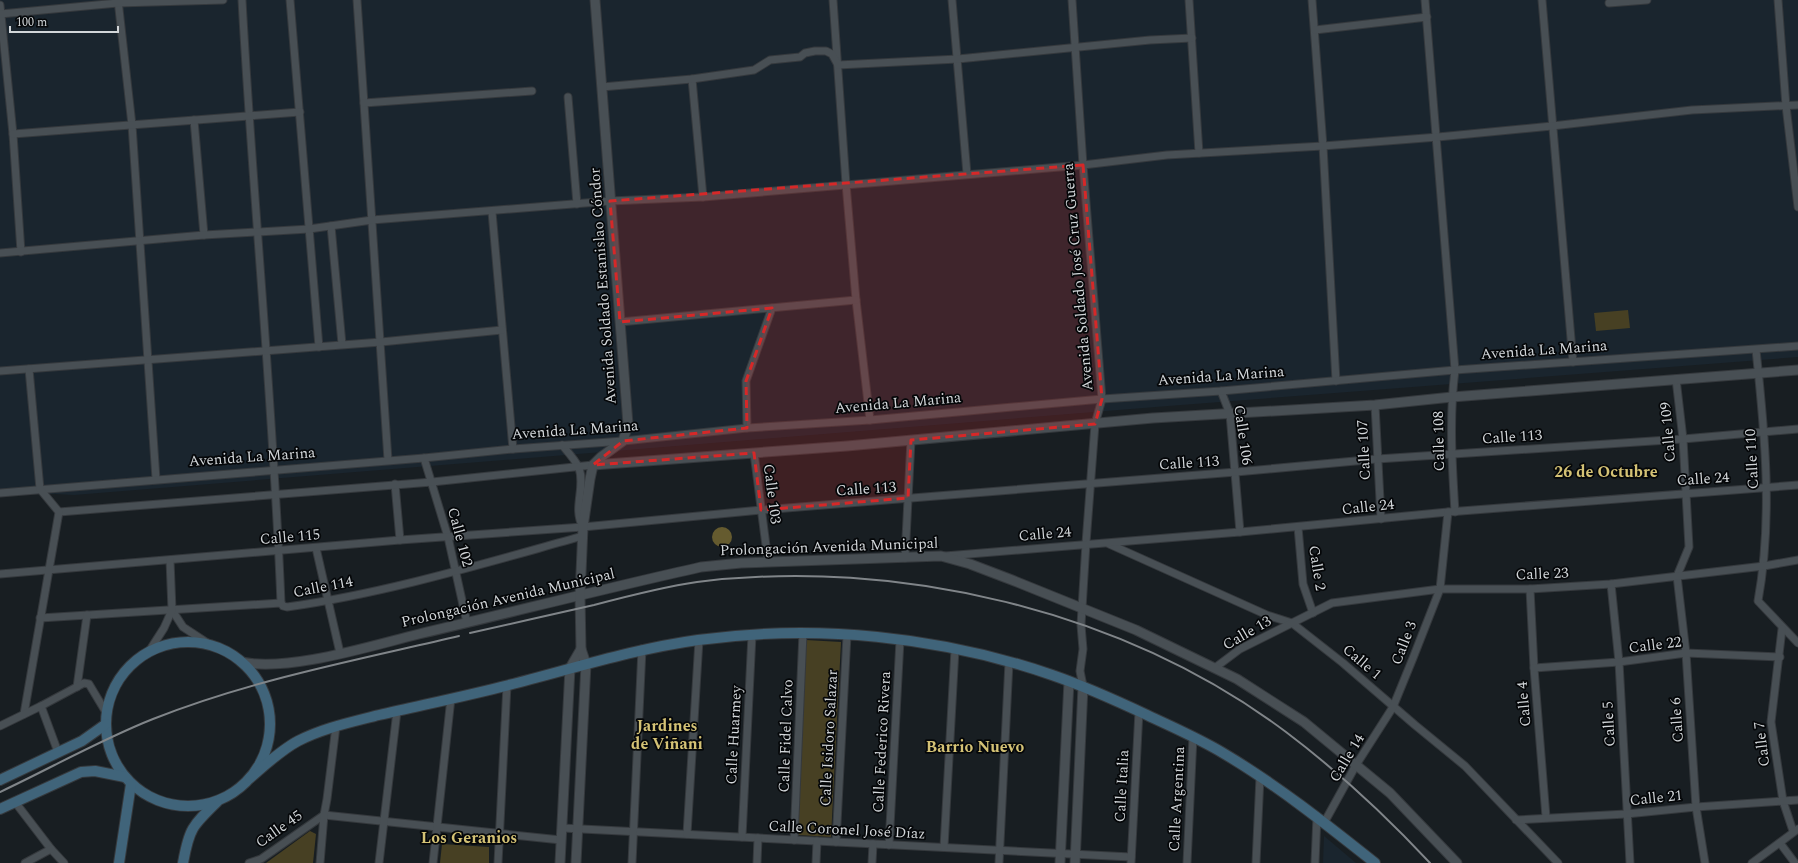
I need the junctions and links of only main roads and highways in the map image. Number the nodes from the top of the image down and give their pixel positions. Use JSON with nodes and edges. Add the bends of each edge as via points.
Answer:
{"nodes":[{"id":1,"x":106,"y":719,"type":"junction"},
{"id":2,"x":250,"y":778,"type":"junction"},
{"id":3,"x":0,"y":780,"type":"edge"},
{"id":4,"x":128,"y":780,"type":"junction"},
{"id":5,"x":219,"y":800,"type":"junction"},
{"id":6,"x":0,"y":809,"type":"edge"},
{"id":7,"x":119,"y":863,"type":"edge"},
{"id":8,"x":183,"y":863,"type":"edge"},
{"id":9,"x":1375,"y":863,"type":"edge"}],
"edges":[{"from":1,"to":2,"type":"main road","name":"Prolongación Avenida Municipal","via":[[111,695],[120,678],[132,664],[148,653],[174,643],[193,642],[212,646],[229,653],[251,672],[261,688],[269,715],[269,734],[264,753]]},
{"from":1,"to":3,"type":"main road","via":[[82,741]]},
{"from":1,"to":4,"type":"main road","name":"Prolongación Avenida Municipal","via":[[107,739],[111,752]]},
{"from":2,"to":5,"type":"main road","name":"Prolongación Avenida Municipal"},
{"from":2,"to":9,"type":"main road","name":"Prolongación Avenida Municipal","via":[[297,742],[336,726],[642,650],[699,640],[752,635],[847,635],[955,649],[1009,662],[1083,686],[1193,737],[1260,777],[1321,820]]},
{"from":4,"to":5,"type":"main road","name":"Prolongación Avenida Municipal","via":[[146,795],[173,805],[192,806]]},
{"from":4,"to":6,"type":"main road","name":"Prolongación Avenida Municipal","via":[[95,771],[81,772]]},
{"from":4,"to":7,"type":"main road"},
{"from":5,"to":8,"type":"main road","via":[[195,824],[188,838]]}]}
